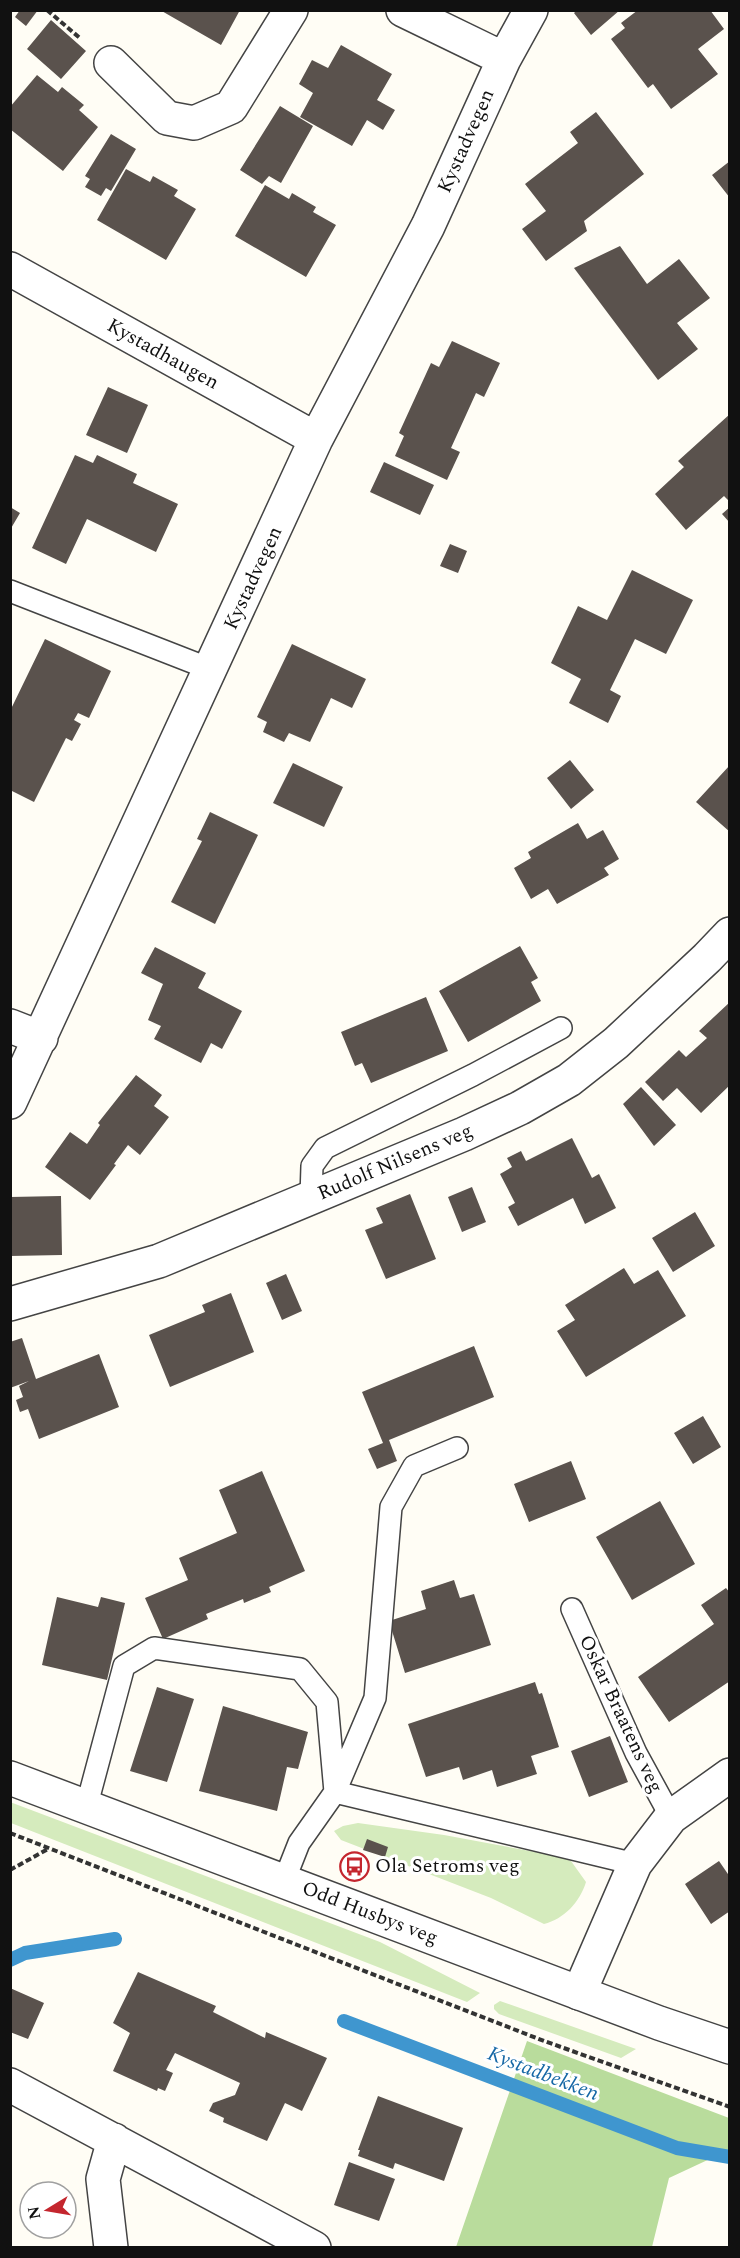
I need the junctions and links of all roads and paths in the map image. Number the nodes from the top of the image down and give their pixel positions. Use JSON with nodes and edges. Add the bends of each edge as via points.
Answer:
{"nodes":[{"id":1,"x":291,"y":10,"type":"edge"},
{"id":2,"x":403,"y":10,"type":"edge"},
{"id":3,"x":531,"y":10,"type":"edge"},
{"id":4,"x":504,"y":58,"type":"junction"},
{"id":5,"x":111,"y":63,"type":"dead end"},
{"id":6,"x":10,"y":269,"type":"edge"},
{"id":7,"x":316,"y":439,"type":"junction"},
{"id":8,"x":10,"y":591,"type":"edge"},
{"id":9,"x":210,"y":669,"type":"junction"},
{"id":10,"x":729,"y":934,"type":"edge"},
{"id":11,"x":10,"y":1026,"type":"edge"},
{"id":12,"x":561,"y":1028,"type":"dead end"},
{"id":13,"x":41,"y":1038,"type":"junction"},
{"id":14,"x":10,"y":1102,"type":"edge"},
{"id":15,"x":311,"y":1197,"type":"junction"},
{"id":16,"x":10,"y":1304,"type":"edge"},
{"id":17,"x":457,"y":1448,"type":"dead end"},
{"id":18,"x":572,"y":1609,"type":"dead end"},
{"id":19,"x":729,"y":1775,"type":"edge"},
{"id":20,"x":10,"y":1778,"type":"edge"},
{"id":21,"x":335,"y":1792,"type":"junction"},
{"id":22,"x":86,"y":1808,"type":"junction"},
{"id":23,"x":671,"y":1817,"type":"junction"},
{"id":24,"x":10,"y":1833,"type":"edge"},
{"id":25,"x":48,"y":1848,"type":"junction"},
{"id":26,"x":635,"y":1864,"type":"junction"},
{"id":27,"x":10,"y":1870,"type":"edge"},
{"id":28,"x":284,"y":1881,"type":"junction"},
{"id":29,"x":579,"y":1993,"type":"junction"},
{"id":30,"x":729,"y":2048,"type":"edge"},
{"id":31,"x":10,"y":2085,"type":"edge"},
{"id":32,"x":729,"y":2108,"type":"edge"},
{"id":33,"x":114,"y":2140,"type":"junction"},
{"id":34,"x":111,"y":2247,"type":"edge"},
{"id":35,"x":314,"y":2247,"type":"edge"}],
"edges":[{"from":1,"to":5,"type":"street","via":[[231,107],[194,123],[167,118]]},
{"from":2,"to":4,"type":"street"},
{"from":3,"to":4,"type":"street","name":"Kystadvegen"},
{"from":4,"to":7,"type":"street","name":"Kystadvegen","via":[[428,225]]},
{"from":6,"to":7,"type":"street","name":"Kystadhaugen"},
{"from":7,"to":9,"type":"street","name":"Kystadvegen"},
{"from":8,"to":9,"type":"lane"},
{"from":9,"to":13,"type":"street","name":"Kystadvegen"},
{"from":10,"to":15,"type":"street","name":"Rudolf Nilsens veg","via":[[616,1043],[568,1080],[483,1125]]},
{"from":11,"to":13,"type":"street"},
{"from":12,"to":15,"type":"lane","via":[[325,1148],[312,1166]]},
{"from":13,"to":14,"type":"street","name":"Kystadvegen"},
{"from":15,"to":16,"type":"street","name":"Rudolf Nilsens veg","via":[[159,1261]]},
{"from":17,"to":21,"type":"lane","via":[[414,1466],[391,1507],[375,1698]]},
{"from":18,"to":23,"type":"lane","name":"Oskar Braatens veg","via":[[636,1753]]},
{"from":19,"to":23,"type":"street","name":"Oskar Braatens veg"},
{"from":20,"to":22,"type":"street","name":"Odd Husbys veg"},
{"from":21,"to":22,"type":"lane","via":[[327,1702],[300,1669],[154,1648],[124,1666]]},
{"from":21,"to":26,"type":"lane"},
{"from":21,"to":28,"type":"lane","via":[[299,1843]]},
{"from":22,"to":28,"type":"street","name":"Odd Husbys veg"},
{"from":23,"to":26,"type":"street","name":"Oskar Braatens veg"},
{"from":24,"to":25,"type":"path"},
{"from":25,"to":27,"type":"path"},
{"from":25,"to":32,"type":"path","via":[[544,2041]]},
{"from":26,"to":29,"type":"street","name":"Oskar Braatens veg"},
{"from":28,"to":29,"type":"street","name":"Odd Husbys veg"},
{"from":29,"to":30,"type":"street","name":"Odd Husbys veg"},
{"from":31,"to":33,"type":"street"},
{"from":33,"to":34,"type":"street","via":[[103,2179]]},
{"from":33,"to":35,"type":"street"}]}
